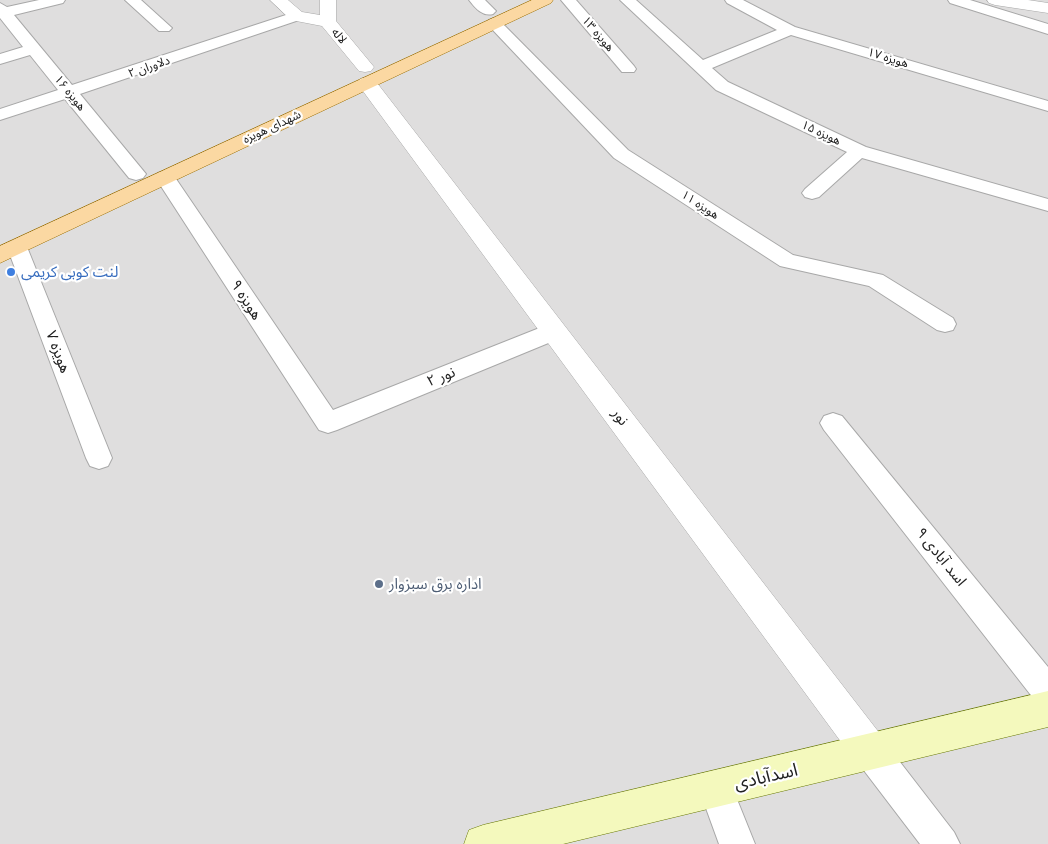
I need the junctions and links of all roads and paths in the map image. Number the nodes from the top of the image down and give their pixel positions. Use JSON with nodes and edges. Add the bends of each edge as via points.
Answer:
{"nodes":[{"id":1,"x":58,"y":0,"type":"edge"},
{"id":2,"x":132,"y":0,"type":"edge"},
{"id":3,"x":278,"y":0,"type":"edge"},
{"id":4,"x":328,"y":0,"type":"edge"},
{"id":5,"x":512,"y":0,"type":"edge"},
{"id":6,"x":545,"y":0,"type":"edge"},
{"id":7,"x":568,"y":0,"type":"edge"},
{"id":8,"x":627,"y":0,"type":"edge"},
{"id":9,"x":732,"y":0,"type":"edge"},
{"id":10,"x":955,"y":0,"type":"edge"},
{"id":11,"x":995,"y":0,"type":"edge"},
{"id":12,"x":1048,"y":8,"type":"edge"},
{"id":13,"x":2,"y":10,"type":"edge"},
{"id":14,"x":486,"y":11,"type":"edge"},
{"id":15,"x":297,"y":16,"type":"junction"},
{"id":16,"x":328,"y":22,"type":"junction"},
{"id":17,"x":164,"y":28,"type":"dead end"},
{"id":18,"x":1048,"y":29,"type":"edge"},
{"id":19,"x":790,"y":30,"type":"junction"},
{"id":20,"x":33,"y":49,"type":"junction"},
{"id":21,"x":0,"y":59,"type":"edge"},
{"id":22,"x":701,"y":67,"type":"junction"},
{"id":23,"x":628,"y":69,"type":"dead end"},
{"id":24,"x":366,"y":75,"type":"junction"},
{"id":25,"x":70,"y":93,"type":"junction"},
{"id":26,"x":1048,"y":106,"type":"edge"},
{"id":27,"x":0,"y":115,"type":"edge"},
{"id":28,"x":858,"y":150,"type":"junction"},
{"id":29,"x":136,"y":174,"type":"junction"},
{"id":30,"x":165,"y":177,"type":"junction"},
{"id":31,"x":812,"y":193,"type":"dead end"},
{"id":32,"x":1048,"y":205,"type":"edge"},
{"id":33,"x":6,"y":246,"type":"edge"},
{"id":34,"x":945,"y":324,"type":"dead end"},
{"id":35,"x":555,"y":331,"type":"junction"},
{"id":36,"x":328,"y":423,"type":"joint"},
{"id":37,"x":833,"y":423,"type":"dead end"},
{"id":38,"x":99,"y":458,"type":"dead end"},
{"id":39,"x":1048,"y":692,"type":"edge"},
{"id":40,"x":1048,"y":710,"type":"edge"},
{"id":41,"x":872,"y":752,"type":"junction"},
{"id":42,"x":716,"y":789,"type":"junction"},
{"id":43,"x":484,"y":844,"type":"edge"},
{"id":44,"x":737,"y":844,"type":"edge"},
{"id":45,"x":942,"y":844,"type":"edge"}],
"edges":[{"from":1,"to":13,"type":"street"},
{"from":2,"to":17,"type":"street"},
{"from":3,"to":15,"type":"street"},
{"from":4,"to":16,"type":"street","name":"لاله"},
{"from":5,"to":14,"type":"main road","name":"شهدای هویزه"},
{"from":6,"to":14,"type":"main road","name":"شهدای هویزه"},
{"from":7,"to":23,"type":"street","name":"هویزه ۱۳"},
{"from":8,"to":22,"type":"street","name":"هویزه ۱۵"},
{"from":9,"to":19,"type":"street","name":"هویزه ۱۷"},
{"from":10,"to":18,"type":"street"},
{"from":11,"to":12,"type":"street"},
{"from":13,"to":20,"type":"street","name":"هویزه ۱۶"},
{"from":14,"to":24,"type":"main road","name":"شهدای هویزه"},
{"from":14,"to":34,"type":"street","name":"هویزه ۱۱","via":[[621,154],[787,261],[875,280]]},
{"from":15,"to":16,"type":"street"},
{"from":15,"to":25,"type":"street","name":"دلاوران ۲"},
{"from":16,"to":24,"type":"street","name":"لاله"},
{"from":19,"to":22,"type":"street"},
{"from":19,"to":26,"type":"street","name":"هویزه ۱۷"},
{"from":20,"to":21,"type":"street"},
{"from":20,"to":25,"type":"street","name":"هویزه ۱۶"},
{"from":22,"to":28,"type":"street","name":"هویزه ۱۵","via":[[722,86]]},
{"from":24,"to":29,"type":"main road","name":"شهدای هویزه"},
{"from":24,"to":30,"type":"main road","name":"شهدای هویزه"},
{"from":24,"to":35,"type":"street","name":"نور"},
{"from":25,"to":27,"type":"street","name":"دلاوران ۲"},
{"from":25,"to":29,"type":"street","name":"هویزه ۱۶"},
{"from":28,"to":31,"type":"street"},
{"from":28,"to":32,"type":"street","name":"هویزه ۱۵"},
{"from":29,"to":33,"type":"main road","name":"شهدای هویزه"},
{"from":30,"to":33,"type":"main road","name":"شهدای هویزه"},
{"from":30,"to":36,"type":"street","name":"هویزه ۹"},
{"from":33,"to":38,"type":"street","name":"هویزه ۷"},
{"from":35,"to":36,"type":"street","name":"نور ۲"},
{"from":35,"to":41,"type":"street","name":"نور"},
{"from":37,"to":39,"type":"street","name":"اسد آبادی ۹"},
{"from":40,"to":41,"type":"main road","name":"اسدآبادی"},
{"from":41,"to":42,"type":"main road","name":"اسدآبادی"},
{"from":41,"to":45,"type":"street"},
{"from":42,"to":43,"type":"main road","name":"اسدآبادی"},
{"from":42,"to":44,"type":"street"}]}
